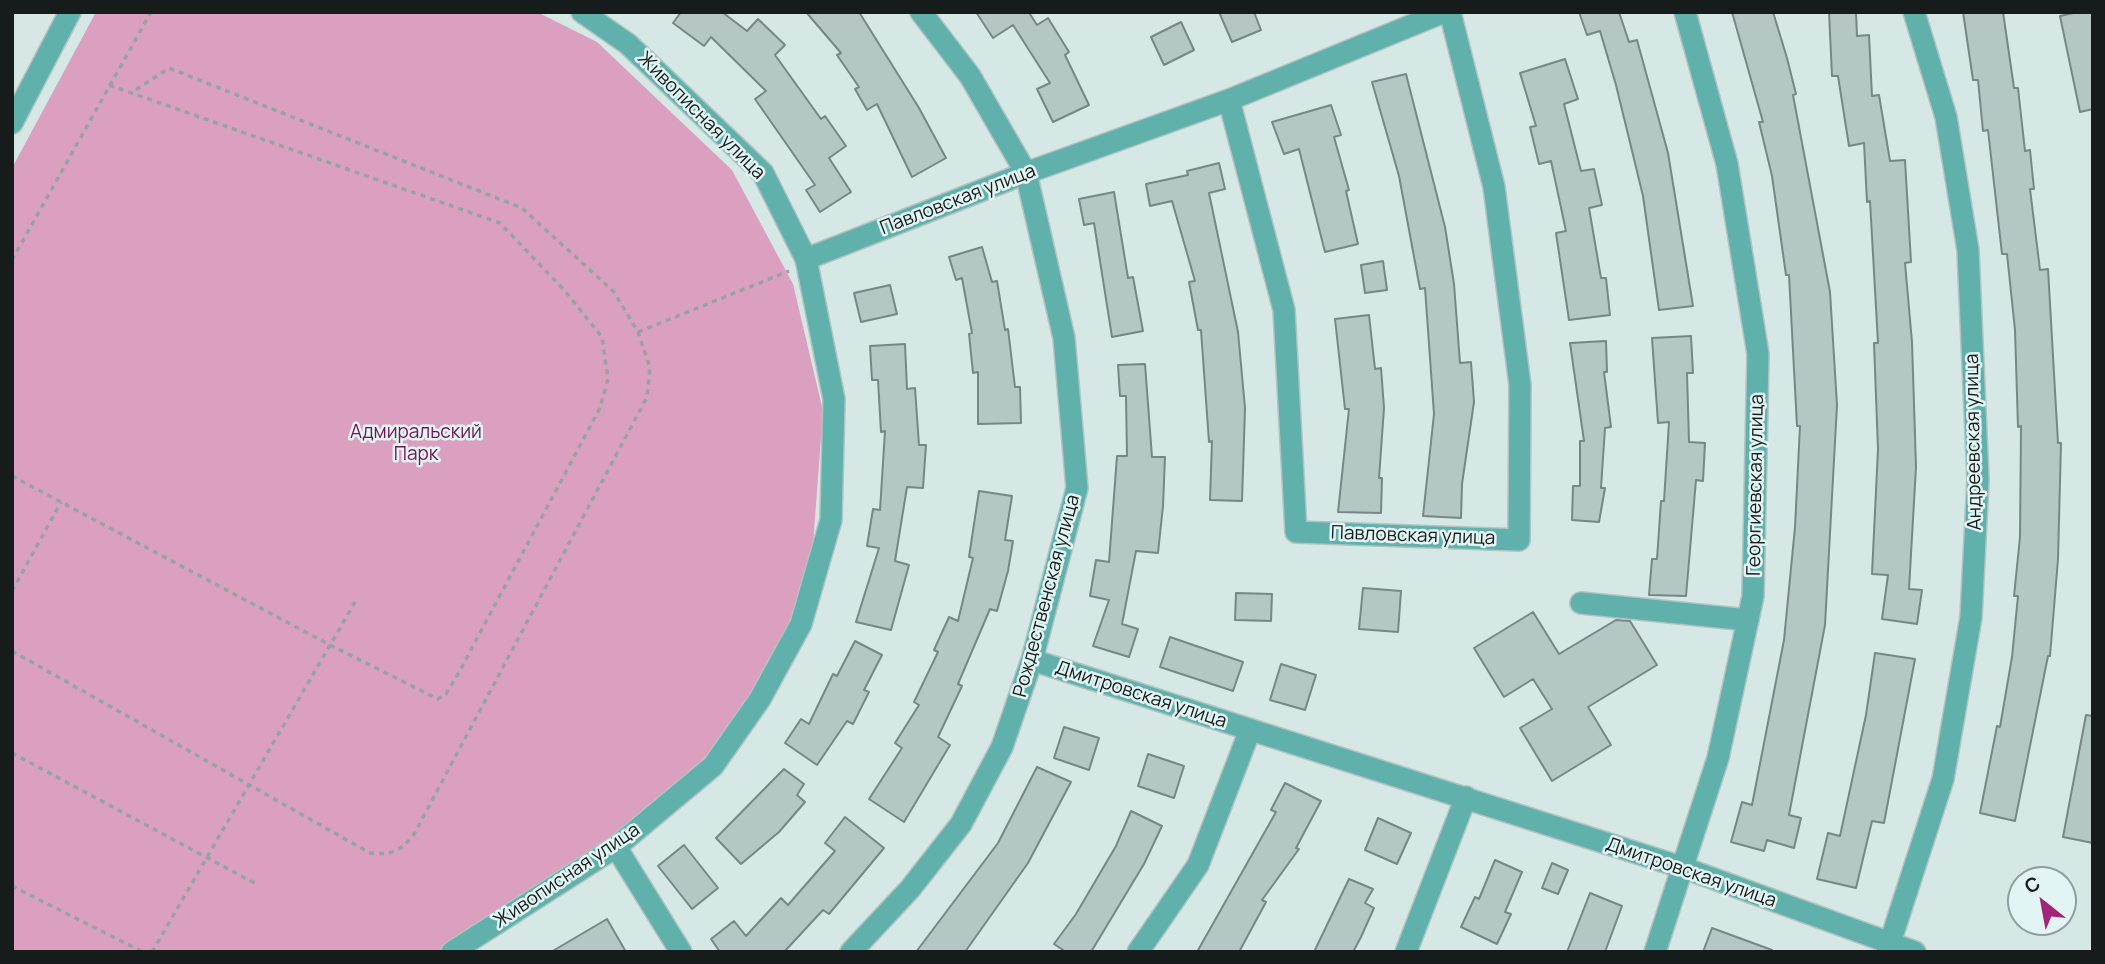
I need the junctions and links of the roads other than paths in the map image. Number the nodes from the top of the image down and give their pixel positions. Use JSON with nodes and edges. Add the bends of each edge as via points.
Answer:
{"nodes":[{"id":1,"x":70,"y":12,"type":"edge"},
{"id":2,"x":582,"y":12,"type":"edge"},
{"id":3,"x":921,"y":12,"type":"edge"},
{"id":4,"x":1447,"y":12,"type":"edge"},
{"id":5,"x":1685,"y":12,"type":"edge"},
{"id":6,"x":1914,"y":12,"type":"edge"},
{"id":7,"x":1228,"y":100,"type":"junction"},
{"id":8,"x":12,"y":123,"type":"edge"},
{"id":9,"x":1026,"y":173,"type":"junction"},
{"id":10,"x":806,"y":259,"type":"junction"},
{"id":11,"x":1581,"y":603,"type":"dead end"},
{"id":12,"x":1748,"y":620,"type":"junction"},
{"id":13,"x":1032,"y":660,"type":"junction"},
{"id":14,"x":1250,"y":730,"type":"junction"},
{"id":15,"x":1466,"y":797,"type":"junction"},
{"id":16,"x":616,"y":847,"type":"junction"},
{"id":17,"x":1684,"y":868,"type":"junction"},
{"id":18,"x":1889,"y":948,"type":"edge"},
{"id":19,"x":452,"y":952,"type":"edge"},
{"id":20,"x":681,"y":952,"type":"edge"},
{"id":21,"x":851,"y":952,"type":"edge"},
{"id":22,"x":1138,"y":952,"type":"edge"},
{"id":23,"x":1406,"y":952,"type":"edge"},
{"id":24,"x":1655,"y":952,"type":"edge"},
{"id":25,"x":1915,"y":952,"type":"edge"}],
"edges":[{"from":1,"to":8,"type":"street"},
{"from":2,"to":10,"type":"street","name":"Живописная улица","via":[[628,44],[763,173]]},
{"from":3,"to":9,"type":"street","name":"Рождественская улица","via":[[970,76]]},
{"from":4,"to":7,"type":"street","name":"Павловская улица"},
{"from":4,"to":7,"type":"street","name":"Павловская улица","via":[[1494,187],[1520,385],[1519,540],[1296,532],[1284,310]]},
{"from":5,"to":12,"type":"street","name":"Георгиевская улица","via":[[1727,164],[1758,354],[1753,596]]},
{"from":6,"to":18,"type":"street","name":"Андреевская улица","via":[[1946,117],[1968,250],[1978,480],[1970,617],[1943,779]]},
{"from":7,"to":9,"type":"street","name":"Павловская улица"},
{"from":9,"to":10,"type":"street","name":"Павловская улица"},
{"from":9,"to":13,"type":"street","name":"Рождественская улица","via":[[1064,338],[1077,488]]},
{"from":10,"to":16,"type":"street","name":"Живописная улица","via":[[834,399],[831,520],[801,624],[760,699],[713,766]]},
{"from":11,"to":12,"type":"street"},
{"from":12,"to":17,"type":"street","name":"Георгиевская улица","via":[[1718,758]]},
{"from":13,"to":14,"type":"street","name":"Дмитровская улица"},
{"from":13,"to":21,"type":"street","name":"Рождественская улица","via":[[1002,747],[961,824],[910,889]]},
{"from":14,"to":15,"type":"street","name":"Дмитровская улица"},
{"from":14,"to":22,"type":"street","name":"Дмитровская улица","via":[[1198,864]]},
{"from":15,"to":17,"type":"street","name":"Дмитровская улица"},
{"from":15,"to":23,"type":"street"},
{"from":16,"to":19,"type":"street","name":"Живописная улица"},
{"from":16,"to":20,"type":"street"},
{"from":17,"to":18,"type":"street","name":"Дмитровская улица"},
{"from":17,"to":24,"type":"street","name":"Георгиевская улица"},
{"from":18,"to":25,"type":"street","name":"Дмитровская улица"}]}
